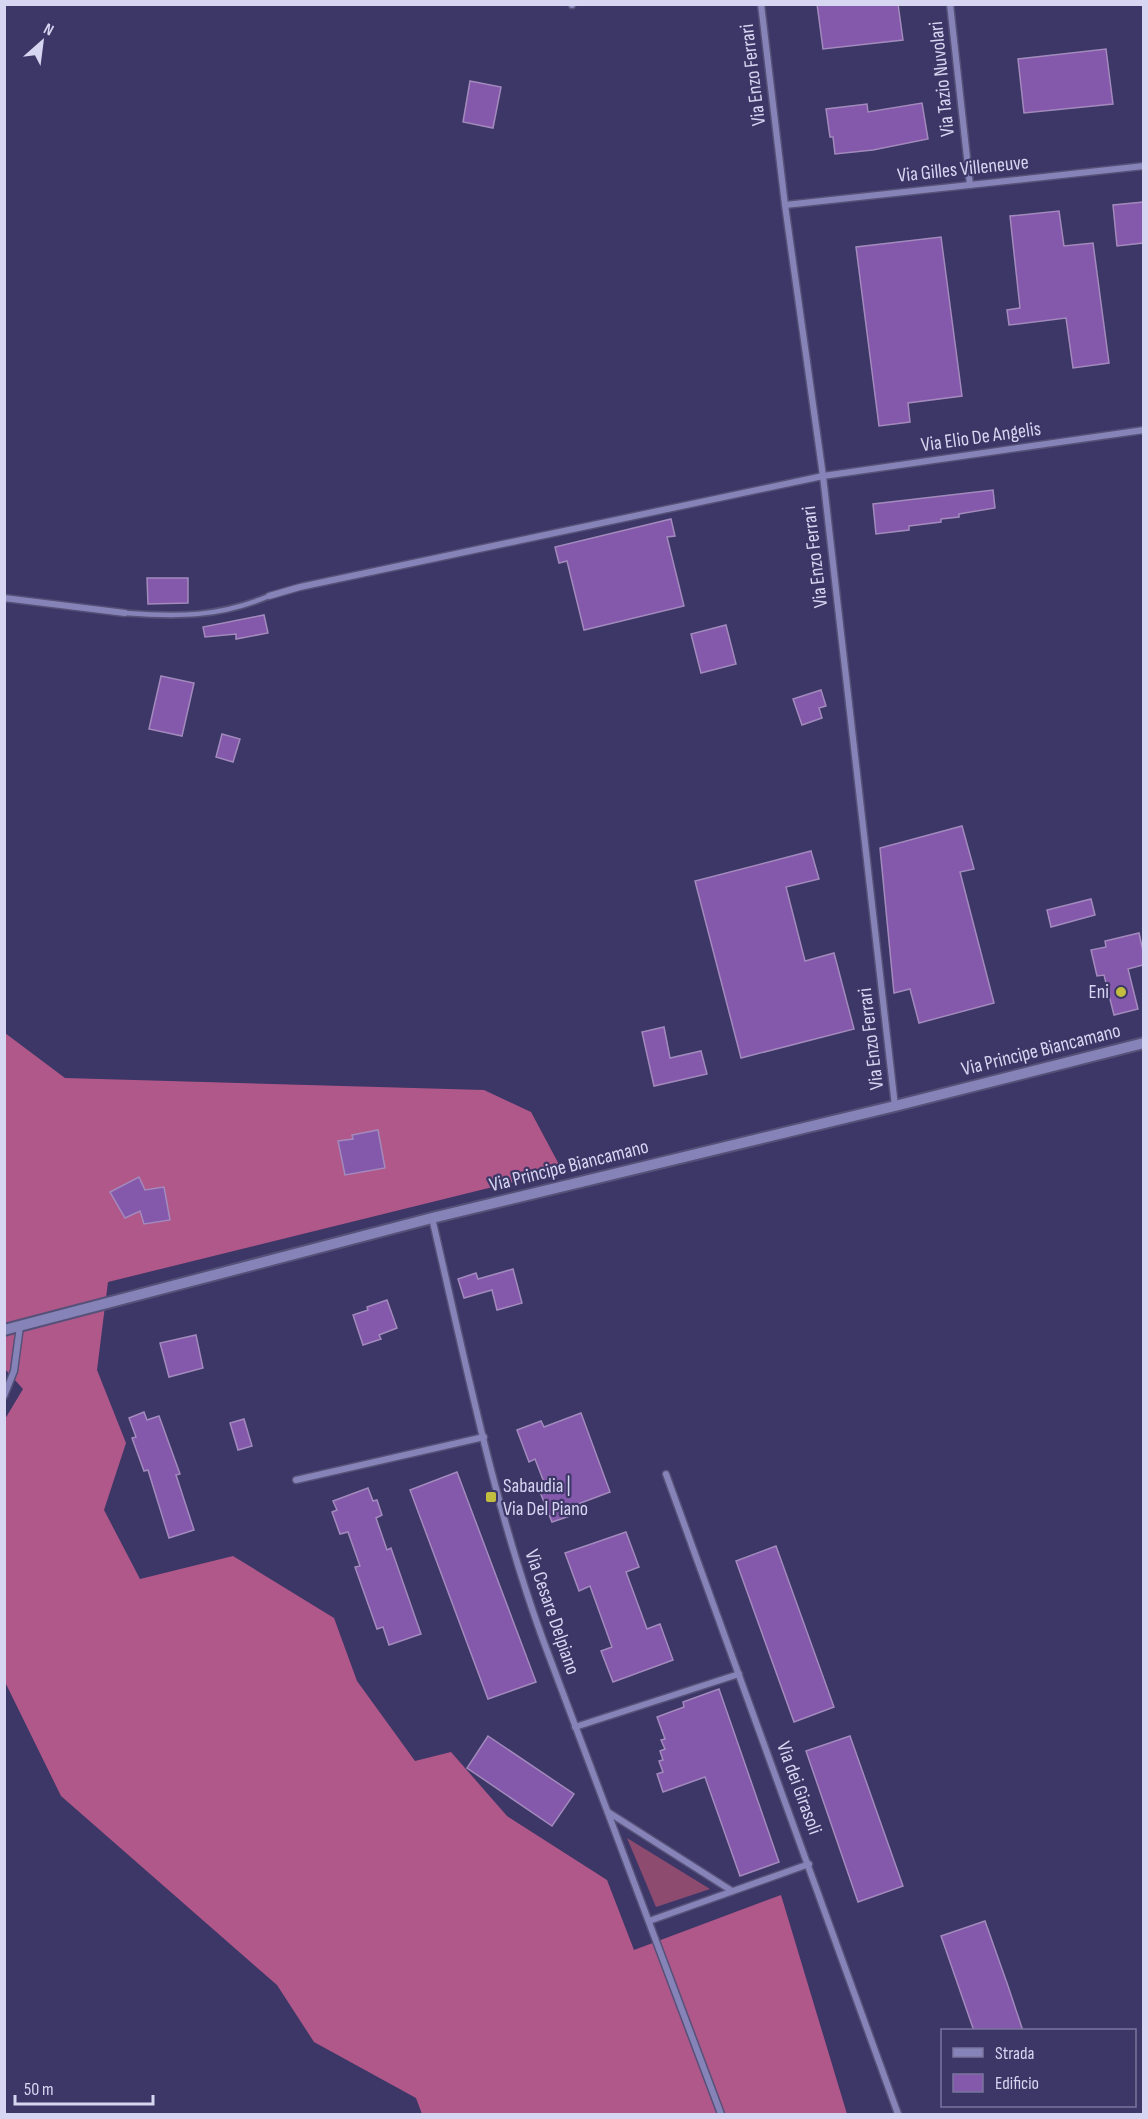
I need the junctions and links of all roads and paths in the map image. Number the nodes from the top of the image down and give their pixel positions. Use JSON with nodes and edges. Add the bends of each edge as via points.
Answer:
{"nodes":[{"id":1,"x":761,"y":4,"type":"edge"},
{"id":2,"x":950,"y":4,"type":"edge"},
{"id":3,"x":1143,"y":166,"type":"edge"},
{"id":4,"x":970,"y":185,"type":"junction"},
{"id":5,"x":785,"y":205,"type":"junction"},
{"id":6,"x":1143,"y":430,"type":"edge"},
{"id":7,"x":823,"y":476,"type":"junction"},
{"id":8,"x":269,"y":596,"type":"joint"},
{"id":9,"x":4,"y":598,"type":"edge"},
{"id":10,"x":125,"y":612,"type":"joint"},
{"id":11,"x":1143,"y":1043,"type":"edge"},
{"id":12,"x":895,"y":1106,"type":"junction"},
{"id":13,"x":432,"y":1218,"type":"junction"},
{"id":14,"x":20,"y":1326,"type":"junction"},
{"id":15,"x":4,"y":1330,"type":"edge"},
{"id":16,"x":4,"y":1396,"type":"edge"},
{"id":17,"x":484,"y":1437,"type":"junction"},
{"id":18,"x":666,"y":1474,"type":"dead end"},
{"id":19,"x":296,"y":1480,"type":"dead end"},
{"id":20,"x":739,"y":1674,"type":"junction"},
{"id":21,"x":575,"y":1727,"type":"junction"},
{"id":22,"x":607,"y":1812,"type":"junction"},
{"id":23,"x":809,"y":1864,"type":"junction"},
{"id":24,"x":732,"y":1891,"type":"junction"},
{"id":25,"x":649,"y":1921,"type":"junction"},
{"id":26,"x":721,"y":2115,"type":"edge"},
{"id":27,"x":898,"y":2115,"type":"edge"}],
"edges":[{"from":1,"to":5,"type":"street","name":"Via Enzo Ferrari"},
{"from":2,"to":4,"type":"street","name":"Via Tazio Nuvolari"},
{"from":3,"to":4,"type":"street","name":"Via Gilles Villeneuve"},
{"from":4,"to":5,"type":"street","name":"Via Gilles Villeneuve"},
{"from":5,"to":7,"type":"street","name":"Via Enzo Ferrari"},
{"from":6,"to":7,"type":"street","name":"Via Elio De Angelis"},
{"from":7,"to":8,"type":"street","name":"Via Elio De Angelis"},
{"from":7,"to":12,"type":"street","name":"Via Enzo Ferrari"},
{"from":8,"to":10,"type":"lane","via":[[208,615]]},
{"from":9,"to":10,"type":"street"},
{"from":11,"to":12,"type":"street","name":"Via Principe Biancamano"},
{"from":12,"to":13,"type":"street","name":"Via Principe Biancamano"},
{"from":13,"to":14,"type":"street","name":"Via Principe Biancamano"},
{"from":13,"to":17,"type":"street","name":"Via Cesare Delpiano"},
{"from":14,"to":15,"type":"street","name":"Via Principe Biancamano"},
{"from":14,"to":16,"type":"street","via":[[14,1371]]},
{"from":17,"to":19,"type":"street"},
{"from":17,"to":21,"type":"street","name":"Via Cesare Delpiano","via":[[518,1567]]},
{"from":18,"to":20,"type":"street","name":"Via dei Girasoli"},
{"from":20,"to":21,"type":"street"},
{"from":20,"to":23,"type":"street","name":"Via dei Girasoli"},
{"from":21,"to":22,"type":"street","name":"Via Cesare Delpiano"},
{"from":22,"to":24,"type":"street"},
{"from":22,"to":25,"type":"street","name":"Via Cesare Delpiano"},
{"from":23,"to":24,"type":"street"},
{"from":23,"to":27,"type":"street","name":"Via dei Girasoli"},
{"from":24,"to":25,"type":"street"},
{"from":25,"to":26,"type":"street","name":"Via Cesare Delpiano"}]}
